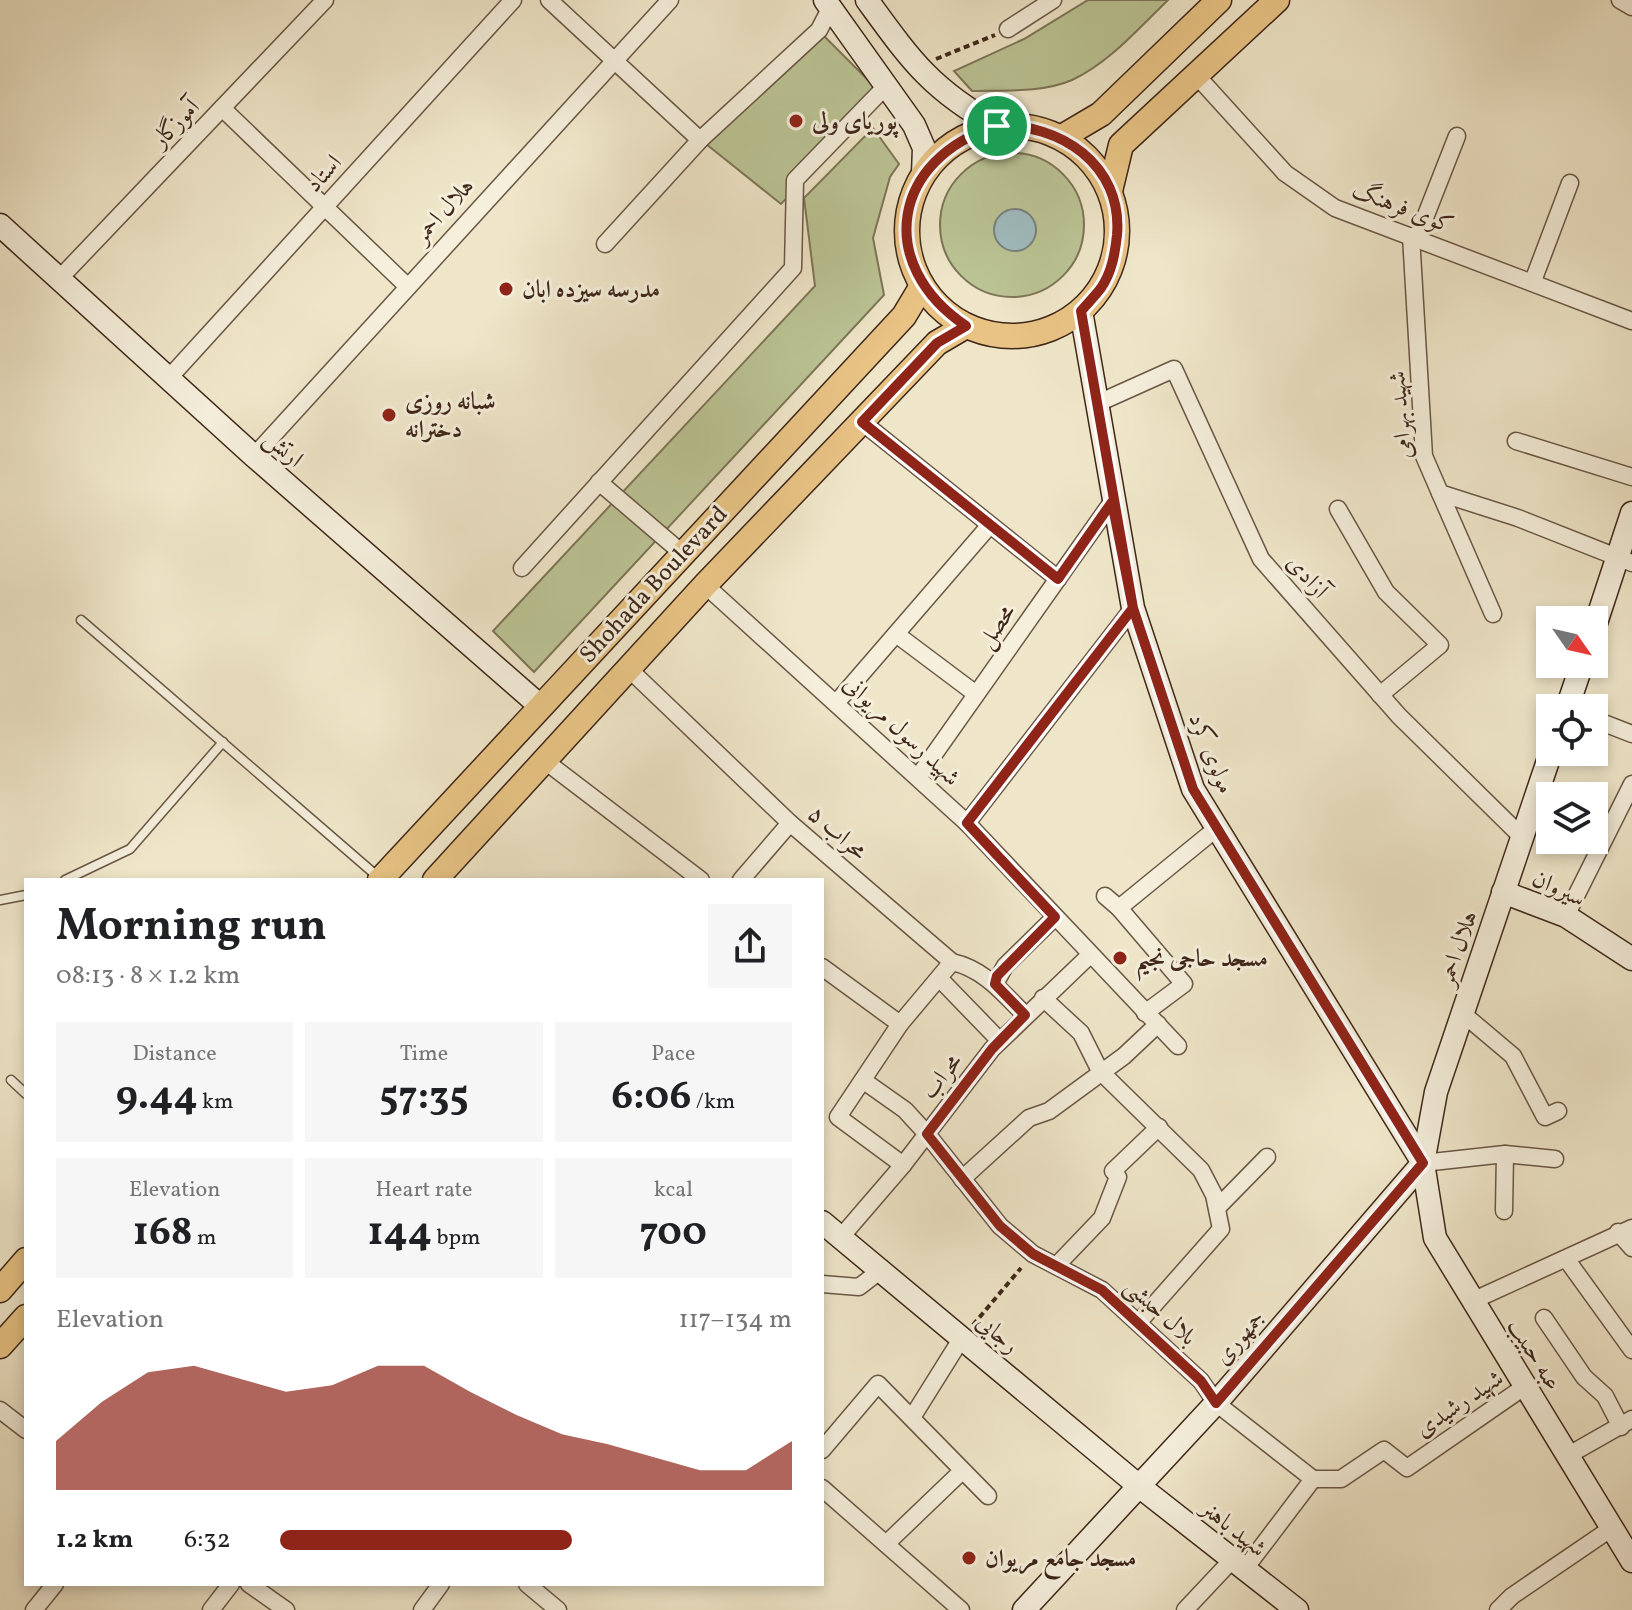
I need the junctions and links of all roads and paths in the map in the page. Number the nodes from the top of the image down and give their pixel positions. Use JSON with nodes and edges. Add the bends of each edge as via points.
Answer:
{"nodes":[{"id":1,"x":325,"y":0,"type":"edge"},
{"id":2,"x":513,"y":0,"type":"edge"},
{"id":3,"x":549,"y":0,"type":"edge"},
{"id":4,"x":670,"y":0,"type":"edge"},
{"id":5,"x":868,"y":0,"type":"edge"},
{"id":6,"x":1053,"y":0,"type":"edge"},
{"id":7,"x":1219,"y":0,"type":"edge"},
{"id":8,"x":1277,"y":0,"type":"edge"},
{"id":9,"x":1620,"y":0,"type":"edge"},
{"id":10,"x":828,"y":4,"type":"edge"},
{"id":11,"x":1632,"y":7,"type":"edge"},
{"id":12,"x":1008,"y":29,"type":"joint"},
{"id":13,"x":615,"y":60,"type":"junction"},
{"id":14,"x":917,"y":68,"type":"junction"},
{"id":15,"x":1197,"y":76,"type":"junction"},
{"id":16,"x":888,"y":84,"type":"junction"},
{"id":17,"x":222,"y":108,"type":"junction"},
{"id":18,"x":997,"y":126,"type":"junction"},
{"id":19,"x":1457,"y":136,"type":"dead end"},
{"id":20,"x":1062,"y":137,"type":"junction"},
{"id":21,"x":700,"y":140,"type":"junction"},
{"id":22,"x":923,"y":174,"type":"junction"},
{"id":23,"x":1570,"y":183,"type":"dead end"},
{"id":24,"x":1110,"y":191,"type":"junction"},
{"id":25,"x":324,"y":207,"type":"junction"},
{"id":26,"x":0,"y":225,"type":"edge"},
{"id":27,"x":1414,"y":237,"type":"junction"},
{"id":28,"x":605,"y":244,"type":"dead end"},
{"id":29,"x":59,"y":279,"type":"junction"},
{"id":30,"x":1533,"y":281,"type":"junction"},
{"id":31,"x":922,"y":286,"type":"junction"},
{"id":32,"x":408,"y":287,"type":"junction"},
{"id":33,"x":1081,"y":311,"type":"junction"},
{"id":34,"x":1632,"y":321,"type":"edge"},
{"id":35,"x":966,"y":326,"type":"junction"},
{"id":36,"x":168,"y":379,"type":"junction"},
{"id":37,"x":1096,"y":404,"type":"junction"},
{"id":38,"x":862,"y":422,"type":"junction"},
{"id":39,"x":1516,"y":441,"type":"dead end"},
{"id":40,"x":254,"y":456,"type":"junction"},
{"id":41,"x":1632,"y":477,"type":"edge"},
{"id":42,"x":599,"y":482,"type":"junction"},
{"id":43,"x":1440,"y":493,"type":"junction"},
{"id":44,"x":1112,"y":502,"type":"junction"},
{"id":45,"x":1338,"y":509,"type":"dead end"},
{"id":46,"x":1632,"y":513,"type":"edge"},
{"id":47,"x":990,"y":525,"type":"junction"},
{"id":48,"x":682,"y":553,"type":"junction"},
{"id":49,"x":1626,"y":559,"type":"edge"},
{"id":50,"x":522,"y":568,"type":"dead end"},
{"id":51,"x":1058,"y":579,"type":"junction"},
{"id":52,"x":705,"y":585,"type":"junction"},
{"id":53,"x":1605,"y":606,"type":"edge"},
{"id":54,"x":1133,"y":608,"type":"junction"},
{"id":55,"x":1493,"y":614,"type":"dead end"},
{"id":56,"x":81,"y":620,"type":"dead end"},
{"id":57,"x":896,"y":634,"type":"junction"},
{"id":58,"x":630,"y":670,"type":"junction"},
{"id":59,"x":976,"y":694,"type":"junction"},
{"id":60,"x":1380,"y":695,"type":"junction"},
{"id":61,"x":837,"y":702,"type":"junction"},
{"id":62,"x":539,"y":705,"type":"junction"},
{"id":63,"x":1608,"y":725,"type":"edge"},
{"id":64,"x":1632,"y":734,"type":"edge"},
{"id":65,"x":223,"y":742,"type":"junction"},
{"id":66,"x":545,"y":761,"type":"junction"},
{"id":67,"x":1546,"y":766,"type":"edge"},
{"id":68,"x":918,"y":777,"type":"junction"},
{"id":69,"x":1632,"y":784,"type":"edge"},
{"id":70,"x":790,"y":823,"type":"junction"},
{"id":71,"x":967,"y":823,"type":"junction"},
{"id":72,"x":1217,"y":828,"type":"junction"},
{"id":73,"x":1522,"y":837,"type":"junction"},
{"id":74,"x":69,"y":878,"type":"edge"},
{"id":75,"x":379,"y":878,"type":"edge"},
{"id":76,"x":383,"y":878,"type":"edge"},
{"id":77,"x":437,"y":878,"type":"edge"},
{"id":78,"x":698,"y":878,"type":"edge"},
{"id":79,"x":743,"y":878,"type":"edge"},
{"id":80,"x":1503,"y":892,"type":"junction"},
{"id":81,"x":24,"y":895,"type":"edge"},
{"id":82,"x":1105,"y":896,"type":"dead end"},
{"id":83,"x":0,"y":900,"type":"edge"},
{"id":84,"x":1119,"y":908,"type":"junction"},
{"id":85,"x":1566,"y":916,"type":"junction"},
{"id":86,"x":1055,"y":917,"type":"junction"},
{"id":87,"x":1090,"y":955,"type":"junction"},
{"id":88,"x":1632,"y":959,"type":"edge"},
{"id":89,"x":952,"y":962,"type":"junction"},
{"id":90,"x":824,"y":968,"type":"edge"},
{"id":91,"x":939,"y":978,"type":"junction"},
{"id":92,"x":995,"y":984,"type":"junction"},
{"id":93,"x":1043,"y":998,"type":"junction"},
{"id":94,"x":1462,"y":1013,"type":"junction"},
{"id":95,"x":1025,"y":1015,"type":"junction"},
{"id":96,"x":1152,"y":1018,"type":"junction"},
{"id":97,"x":900,"y":1024,"type":"junction"},
{"id":98,"x":1000,"y":1041,"type":"junction"},
{"id":99,"x":1178,"y":1046,"type":"dead end"},
{"id":100,"x":1100,"y":1071,"type":"junction"},
{"id":101,"x":11,"y":1080,"type":"dead end"},
{"id":102,"x":864,"y":1081,"type":"junction"},
{"id":103,"x":24,"y":1092,"type":"edge"},
{"id":104,"x":1558,"y":1111,"type":"dead end"},
{"id":105,"x":1159,"y":1127,"type":"junction"},
{"id":106,"x":927,"y":1134,"type":"junction"},
{"id":107,"x":1505,"y":1154,"type":"junction"},
{"id":108,"x":1267,"y":1157,"type":"dead end"},
{"id":109,"x":1555,"y":1159,"type":"dead end"},
{"id":110,"x":1423,"y":1163,"type":"junction"},
{"id":111,"x":903,"y":1165,"type":"junction"},
{"id":112,"x":962,"y":1179,"type":"junction"},
{"id":113,"x":1217,"y":1208,"type":"junction"},
{"id":114,"x":1504,"y":1211,"type":"dead end"},
{"id":115,"x":824,"y":1224,"type":"edge"},
{"id":116,"x":1625,"y":1230,"type":"edge"},
{"id":117,"x":841,"y":1237,"type":"junction"},
{"id":118,"x":1632,"y":1248,"type":"edge"},
{"id":119,"x":1033,"y":1254,"type":"junction"},
{"id":120,"x":1567,"y":1260,"type":"junction"},
{"id":121,"x":24,"y":1262,"type":"edge"},
{"id":122,"x":1056,"y":1266,"type":"junction"},
{"id":123,"x":881,"y":1270,"type":"junction"},
{"id":124,"x":824,"y":1284,"type":"edge"},
{"id":125,"x":0,"y":1290,"type":"edge"},
{"id":126,"x":1472,"y":1301,"type":"junction"},
{"id":127,"x":1544,"y":1318,"type":"dead end"},
{"id":128,"x":24,"y":1319,"type":"edge"},
{"id":129,"x":1138,"y":1323,"type":"junction"},
{"id":130,"x":963,"y":1336,"type":"junction"},
{"id":131,"x":0,"y":1346,"type":"edge"},
{"id":132,"x":1632,"y":1350,"type":"edge"},
{"id":133,"x":1524,"y":1387,"type":"junction"},
{"id":134,"x":1216,"y":1403,"type":"junction"},
{"id":135,"x":0,"y":1410,"type":"edge"},
{"id":136,"x":913,"y":1416,"type":"junction"},
{"id":137,"x":1626,"y":1423,"type":"edge"},
{"id":138,"x":24,"y":1428,"type":"edge"},
{"id":139,"x":824,"y":1448,"type":"edge"},
{"id":140,"x":1567,"y":1456,"type":"junction"},
{"id":141,"x":961,"y":1472,"type":"junction"},
{"id":142,"x":1313,"y":1479,"type":"junction"},
{"id":143,"x":1139,"y":1486,"type":"junction"},
{"id":144,"x":824,"y":1490,"type":"edge"},
{"id":145,"x":988,"y":1496,"type":"dead end"},
{"id":146,"x":1612,"y":1528,"type":"junction"},
{"id":147,"x":886,"y":1544,"type":"junction"},
{"id":148,"x":1629,"y":1551,"type":"edge"},
{"id":149,"x":1238,"y":1565,"type":"junction"},
{"id":150,"x":53,"y":1586,"type":"edge"},
{"id":151,"x":229,"y":1586,"type":"edge"},
{"id":152,"x":252,"y":1586,"type":"edge"},
{"id":153,"x":440,"y":1586,"type":"edge"},
{"id":154,"x":529,"y":1586,"type":"edge"},
{"id":155,"x":34,"y":1610,"type":"edge"},
{"id":156,"x":211,"y":1610,"type":"edge"},
{"id":157,"x":286,"y":1610,"type":"edge"},
{"id":158,"x":422,"y":1610,"type":"edge"},
{"id":159,"x":558,"y":1610,"type":"edge"},
{"id":160,"x":961,"y":1610,"type":"edge"},
{"id":161,"x":1024,"y":1610,"type":"edge"},
{"id":162,"x":1185,"y":1610,"type":"edge"},
{"id":163,"x":1297,"y":1610,"type":"edge"},
{"id":164,"x":1498,"y":1610,"type":"edge"}],
"edges":[{"from":1,"to":17,"type":"street","name":"آموزگار"},
{"from":2,"to":25,"type":"street","name":"استاد"},
{"from":3,"to":13,"type":"street"},
{"from":4,"to":13,"type":"street","name":"هلال احمر"},
{"from":5,"to":14,"type":"main road"},
{"from":6,"to":12,"type":"street"},
{"from":7,"to":20,"type":"main road","via":[[1101,114]]},
{"from":8,"to":15,"type":"main road"},
{"from":9,"to":11,"type":"street"},
{"from":10,"to":16,"type":"main road"},
{"from":10,"to":21,"type":"street","via":[[819,30]]},
{"from":12,"to":14,"type":"path"},
{"from":13,"to":21,"type":"street"},
{"from":13,"to":32,"type":"street","name":"هلال احمر"},
{"from":14,"to":18,"type":"main road","via":[[956,104]]},
{"from":15,"to":24,"type":"main road","via":[[1121,145]]},
{"from":15,"to":27,"type":"street","name":"کوی فرهنگ","via":[[1285,173],[1335,208]]},
{"from":16,"to":22,"type":"main road","via":[[924,148]]},
{"from":16,"to":42,"type":"street","via":[[795,180],[793,268]]},
{"from":17,"to":25,"type":"street"},
{"from":17,"to":29,"type":"street","name":"آموزگار"},
{"from":18,"to":20,"type":"main road","via":[[1019,125]]},
{"from":18,"to":22,"type":"main road","via":[[942,151]]},
{"from":19,"to":27,"type":"street"},
{"from":20,"to":24,"type":"main road","via":[[1099,169]]},
{"from":21,"to":28,"type":"street"},
{"from":22,"to":31,"type":"main road","via":[[911,201],[907,230],[910,259]]},
{"from":23,"to":30,"type":"street"},
{"from":24,"to":33,"type":"main road","via":[[1118,223],[1115,256],[1102,286]]},
{"from":25,"to":32,"type":"street"},
{"from":25,"to":36,"type":"street","name":"استاد"},
{"from":26,"to":29,"type":"main road","name":"ارتش"},
{"from":27,"to":30,"type":"street","name":"کوی فرهنگ"},
{"from":27,"to":43,"type":"street","name":"شهید بهرامی","via":[[1424,456]]},
{"from":29,"to":36,"type":"main road","name":"ارتش"},
{"from":30,"to":34,"type":"street","name":"کوی فرهنگ"},
{"from":31,"to":35,"type":"main road","via":[[941,309]]},
{"from":31,"to":48,"type":"main road","name":"Shohada Boulevard","via":[[904,316]]},
{"from":32,"to":40,"type":"street","name":"هلال احمر"},
{"from":33,"to":35,"type":"main road","via":[[1055,328],[1026,336],[995,335]]},
{"from":33,"to":37,"type":"main road","name":"مولوی کرد"},
{"from":35,"to":38,"type":"main road","name":"Shohada Boulevard","via":[[937,343]]},
{"from":36,"to":40,"type":"main road","name":"ارتش"},
{"from":37,"to":44,"type":"main road","name":"مولوی کرد"},
{"from":37,"to":60,"type":"street","name":"آزادی","via":[[1174,369],[1261,559]]},
{"from":38,"to":47,"type":"street"},
{"from":38,"to":52,"type":"main road","name":"Shohada Boulevard"},
{"from":39,"to":41,"type":"street"},
{"from":40,"to":62,"type":"main road","name":"ارتش"},
{"from":42,"to":48,"type":"street"},
{"from":42,"to":50,"type":"street"},
{"from":43,"to":49,"type":"street"},
{"from":43,"to":55,"type":"street","name":"شهید بهرامی"},
{"from":44,"to":51,"type":"street","name":"محصل"},
{"from":44,"to":54,"type":"main road","name":"مولوی کرد"},
{"from":45,"to":60,"type":"street","via":[[1386,592],[1440,645]]},
{"from":46,"to":49,"type":"main road"},
{"from":47,"to":51,"type":"street"},
{"from":47,"to":57,"type":"street"},
{"from":48,"to":62,"type":"main road","name":"Shohada Boulevard"},
{"from":49,"to":53,"type":"main road"},
{"from":51,"to":59,"type":"street","name":"محصل"},
{"from":52,"to":58,"type":"main road","name":"Shohada Boulevard"},
{"from":52,"to":61,"type":"street","name":"شهید رسول مریوانی"},
{"from":54,"to":71,"type":"street"},
{"from":54,"to":72,"type":"main road","name":"مولوی کرد","via":[[1193,789]]},
{"from":56,"to":65,"type":"lane"},
{"from":57,"to":59,"type":"street"},
{"from":57,"to":61,"type":"street"},
{"from":58,"to":66,"type":"main road","name":"Shohada Boulevard"},
{"from":58,"to":70,"type":"street","name":"محراب ۵"},
{"from":59,"to":68,"type":"street","name":"محصل"},
{"from":60,"to":73,"type":"street","name":"آزادی"},
{"from":61,"to":68,"type":"street","name":"شهید رسول مریوانی"},
{"from":62,"to":76,"type":"main road","name":"Shohada Boulevard"},
{"from":63,"to":64,"type":"street"},
{"from":65,"to":74,"type":"lane","via":[[130,849]]},
{"from":65,"to":75,"type":"lane"},
{"from":66,"to":77,"type":"main road","name":"Shohada Boulevard"},
{"from":66,"to":78,"type":"street"},
{"from":67,"to":73,"type":"main road","name":"هلال احمر"},
{"from":68,"to":71,"type":"street","name":"شهید رسول مریوانی"},
{"from":69,"to":85,"type":"street"},
{"from":70,"to":79,"type":"street"},
{"from":70,"to":89,"type":"street","name":"محراب ۵"},
{"from":71,"to":86,"type":"street","name":"شهید رسول مریوانی"},
{"from":72,"to":84,"type":"street"},
{"from":72,"to":110,"type":"main road","name":"مولوی کرد"},
{"from":73,"to":80,"type":"main road","name":"هلال احمر"},
{"from":80,"to":85,"type":"main road","name":"سیروان"},
{"from":80,"to":94,"type":"main road","name":"هلال احمر"},
{"from":81,"to":83,"type":"lane"},
{"from":82,"to":84,"type":"street"},
{"from":84,"to":96,"type":"street","via":[[1184,984]]},
{"from":85,"to":88,"type":"main road","name":"سیروان"},
{"from":86,"to":87,"type":"street","name":"شهید رسول مریوانی"},
{"from":86,"to":92,"type":"street","via":[[1005,966]]},
{"from":87,"to":93,"type":"street","name":"محراب"},
{"from":87,"to":96,"type":"street","name":"شهید رسول مریوانی"},
{"from":89,"to":91,"type":"street"},
{"from":89,"to":92,"type":"street","name":"محراب ۵","via":[[972,966]]},
{"from":90,"to":97,"type":"street"},
{"from":91,"to":97,"type":"street"},
{"from":91,"to":98,"type":"street"},
{"from":92,"to":95,"type":"street","name":"محراب ۵"},
{"from":93,"to":95,"type":"street","name":"محراب"},
{"from":93,"to":100,"type":"street","via":[[1081,1033]]},
{"from":94,"to":104,"type":"street","via":[[1513,1056],[1545,1117]]},
{"from":94,"to":110,"type":"main road","name":"هلال احمر","via":[[1436,1092]]},
{"from":95,"to":98,"type":"street","name":"محراب"},
{"from":96,"to":99,"type":"street","name":"شهید رسول مریوانی"},
{"from":96,"to":100,"type":"street","via":[[1124,1056]]},
{"from":97,"to":102,"type":"street"},
{"from":98,"to":106,"type":"street","name":"محراب"},
{"from":100,"to":105,"type":"street"},
{"from":100,"to":112,"type":"street","via":[[1049,1111],[1029,1118]]},
{"from":101,"to":103,"type":"lane"},
{"from":102,"to":106,"type":"street","name":"بلال حبشی","via":[[905,1110]]},
{"from":102,"to":111,"type":"street","via":[[838,1117]]},
{"from":105,"to":113,"type":"street","via":[[1201,1170]]},
{"from":105,"to":122,"type":"street","via":[[1113,1171],[1118,1177],[1102,1218]]},
{"from":106,"to":111,"type":"street","name":"محراب"},
{"from":106,"to":112,"type":"street","name":"بلال حبشی"},
{"from":107,"to":109,"type":"street"},
{"from":107,"to":110,"type":"street"},
{"from":107,"to":114,"type":"street"},
{"from":108,"to":113,"type":"street"},
{"from":110,"to":126,"type":"main road","name":"عبه حبیب","via":[[1435,1238]]},
{"from":110,"to":134,"type":"main road","name":"جمهوری"},
{"from":111,"to":117,"type":"street","name":"محراب"},
{"from":112,"to":119,"type":"street","name":"بلال حبشی","via":[[1000,1226]]},
{"from":113,"to":129,"type":"street","via":[[1221,1229]]},
{"from":115,"to":117,"type":"main road","name":"رجایی"},
{"from":116,"to":118,"type":"street"},
{"from":116,"to":120,"type":"street"},
{"from":117,"to":123,"type":"main road","name":"رجایی"},
{"from":119,"to":122,"type":"street","name":"بلال حبشی"},
{"from":119,"to":130,"type":"path"},
{"from":120,"to":126,"type":"street"},
{"from":120,"to":132,"type":"street"},
{"from":121,"to":125,"type":"main road"},
{"from":122,"to":129,"type":"street","name":"بلال حبشی","via":[[1102,1290]]},
{"from":123,"to":124,"type":"street","via":[[859,1287]]},
{"from":123,"to":130,"type":"main road","name":"رجایی"},
{"from":126,"to":133,"type":"main road","name":"عبه حبیب"},
{"from":127,"to":137,"type":"street","via":[[1584,1377]]},
{"from":128,"to":131,"type":"main road"},
{"from":129,"to":134,"type":"street","name":"بلال حبشی","via":[[1201,1381]]},
{"from":130,"to":136,"type":"street"},
{"from":130,"to":143,"type":"main road","name":"رجایی"},
{"from":133,"to":140,"type":"main road","name":"عبه حبیب"},
{"from":133,"to":142,"type":"street","name":"شهید رشیدی","via":[[1407,1468],[1384,1450],[1341,1479]]},
{"from":134,"to":142,"type":"street","name":"بلال حبشی"},
{"from":134,"to":143,"type":"main road","name":"جمهوری"},
{"from":135,"to":138,"type":"street"},
{"from":136,"to":139,"type":"street","via":[[878,1384]]},
{"from":136,"to":141,"type":"street"},
{"from":137,"to":140,"type":"street"},
{"from":140,"to":146,"type":"main road","name":"عبه حبیب"},
{"from":141,"to":145,"type":"street"},
{"from":141,"to":147,"type":"street"},
{"from":142,"to":149,"type":"street"},
{"from":143,"to":149,"type":"main road","name":"شهید باهنر"},
{"from":143,"to":161,"type":"main road","name":"جمهوری"},
{"from":144,"to":147,"type":"street"},
{"from":146,"to":148,"type":"main road","name":"عبه حبیب"},
{"from":146,"to":164,"type":"street"},
{"from":147,"to":160,"type":"street"},
{"from":149,"to":162,"type":"street"},
{"from":149,"to":163,"type":"main road","name":"شهید باهنر"},
{"from":150,"to":155,"type":"street"},
{"from":151,"to":156,"type":"street"},
{"from":152,"to":157,"type":"street"},
{"from":153,"to":158,"type":"street"},
{"from":154,"to":159,"type":"street"}]}
